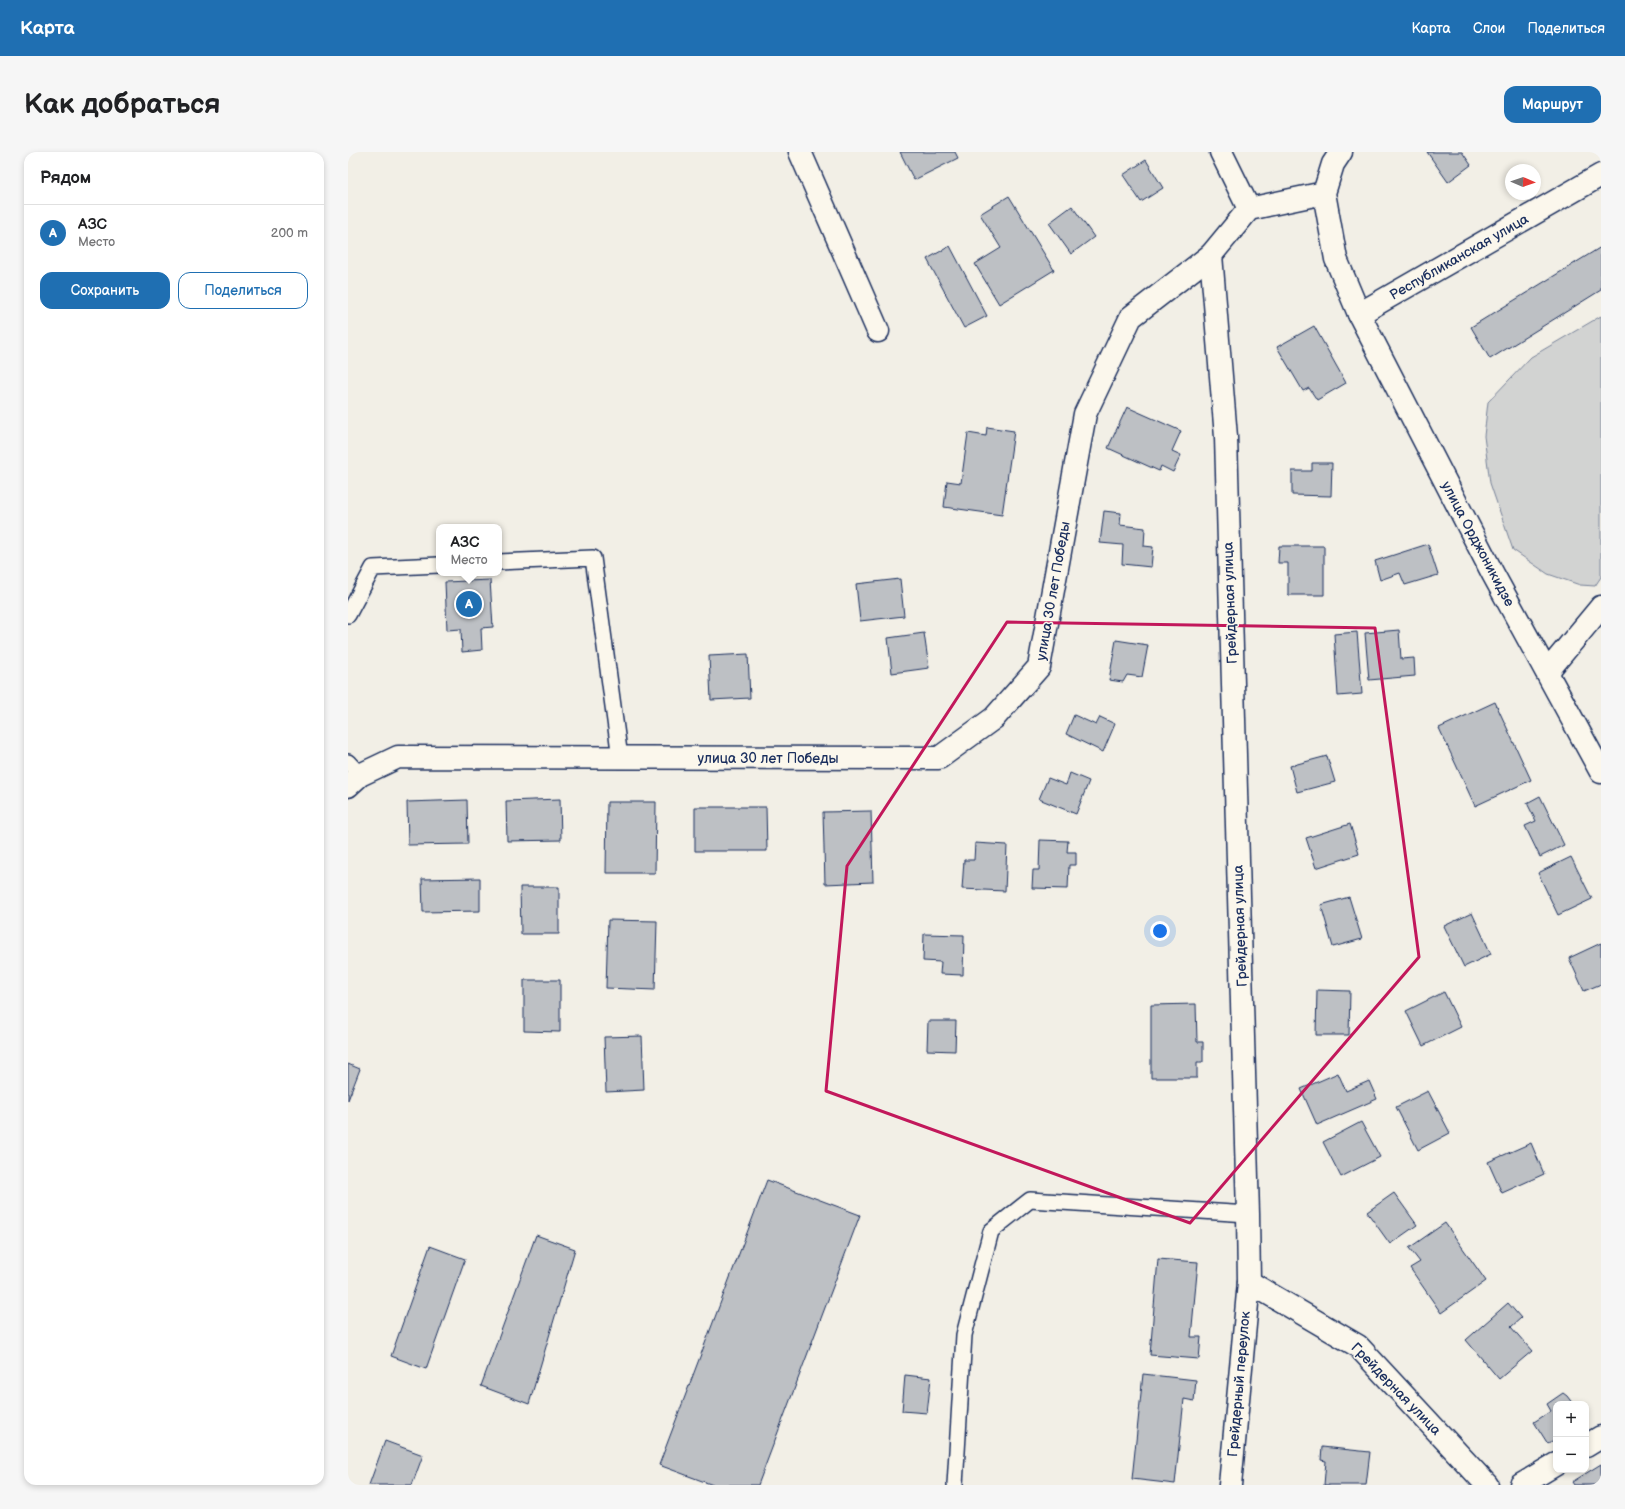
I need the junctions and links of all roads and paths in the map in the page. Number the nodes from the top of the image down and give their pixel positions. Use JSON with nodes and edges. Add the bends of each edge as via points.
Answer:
{"nodes":[{"id":1,"x":800,"y":152,"type":"edge"},
{"id":2,"x":1221,"y":152,"type":"edge"},
{"id":3,"x":1340,"y":152,"type":"edge"},
{"id":4,"x":1601,"y":175,"type":"edge"},
{"id":5,"x":1324,"y":193,"type":"junction"},
{"id":6,"x":1249,"y":209,"type":"junction"},
{"id":7,"x":1211,"y":255,"type":"junction"},
{"id":8,"x":1358,"y":314,"type":"junction"},
{"id":9,"x":878,"y":331,"type":"dead end"},
{"id":10,"x":502,"y":562,"type":"edge"},
{"id":11,"x":436,"y":565,"type":"edge"},
{"id":12,"x":1601,"y":607,"type":"edge"},
{"id":13,"x":348,"y":615,"type":"edge"},
{"id":14,"x":1546,"y":672,"type":"junction"},
{"id":15,"x":620,"y":758,"type":"junction"},
{"id":16,"x":1601,"y":772,"type":"edge"},
{"id":17,"x":352,"y":774,"type":"edge"},
{"id":18,"x":1248,"y":1214,"type":"junction"},
{"id":19,"x":1249,"y":1282,"type":"junction"},
{"id":20,"x":1601,"y":1437,"type":"edge"},
{"id":21,"x":1589,"y":1444,"type":"edge"},
{"id":22,"x":1553,"y":1466,"type":"edge"},
{"id":23,"x":955,"y":1485,"type":"edge"},
{"id":24,"x":1230,"y":1485,"type":"edge"},
{"id":25,"x":1487,"y":1485,"type":"edge"},
{"id":26,"x":1521,"y":1485,"type":"edge"}],
"edges":[{"from":1,"to":9,"type":"street"},
{"from":2,"to":6,"type":"street"},
{"from":3,"to":5,"type":"street","via":[[1333,164]]},
{"from":4,"to":8,"type":"street","name":"Республиканская улица"},
{"from":5,"to":6,"type":"street"},
{"from":5,"to":8,"type":"street","name":"улица Орджоникидзе","via":[[1336,259]]},
{"from":6,"to":7,"type":"street","name":"улица 30 лет Победы"},
{"from":7,"to":15,"type":"street","name":"улица 30 лет Победы","via":[[1131,317],[1085,414],[1039,667],[994,718],[940,758]]},
{"from":7,"to":18,"type":"street","name":"Грейдерная улица","via":[[1226,437]]},
{"from":8,"to":14,"type":"street","name":"улица Орджоникидзе"},
{"from":10,"to":15,"type":"lane","via":[[593,558]]},
{"from":11,"to":13,"type":"lane","via":[[373,568]]},
{"from":12,"to":14,"type":"street"},
{"from":14,"to":16,"type":"street","name":"улица Орджоникидзе"},
{"from":15,"to":17,"type":"street","name":"улица 30 лет Победы","via":[[398,757]]},
{"from":18,"to":19,"type":"street","name":"Грейдерная улица"},
{"from":18,"to":23,"type":"lane","via":[[1030,1200],[990,1231],[964,1335]]},
{"from":19,"to":24,"type":"street","name":"Грейдерный переулок"},
{"from":19,"to":25,"type":"street","name":"Грейдерная улица","via":[[1358,1346]]},
{"from":20,"to":21,"type":"street"},
{"from":22,"to":26,"type":"street"}]}
